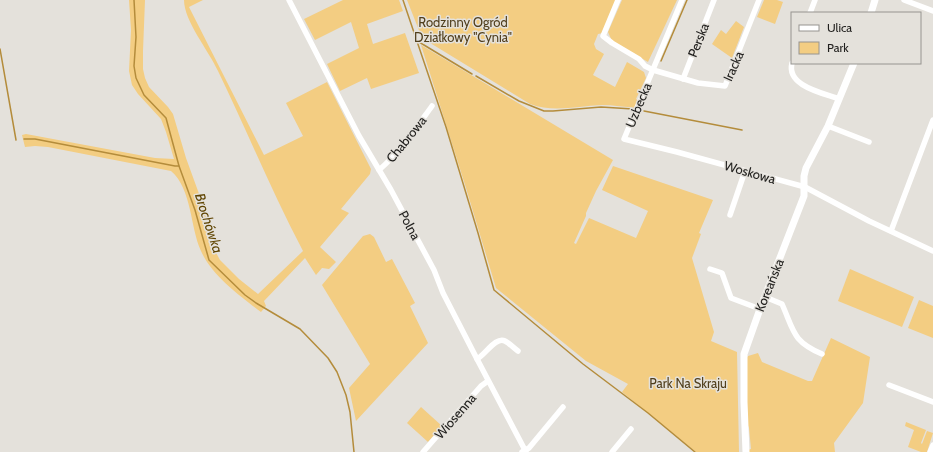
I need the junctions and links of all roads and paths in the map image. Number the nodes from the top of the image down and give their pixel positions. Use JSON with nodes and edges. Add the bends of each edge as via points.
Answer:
{"nodes":[{"id":1,"x":289,"y":0,"type":"edge"},
{"id":2,"x":618,"y":0,"type":"edge"},
{"id":3,"x":682,"y":0,"type":"edge"},
{"id":4,"x":714,"y":0,"type":"edge"},
{"id":5,"x":759,"y":0,"type":"edge"},
{"id":6,"x":815,"y":0,"type":"edge"},
{"id":7,"x":875,"y":0,"type":"edge"},
{"id":8,"x":904,"y":0,"type":"edge"},
{"id":9,"x":932,"y":9,"type":"edge"},
{"id":10,"x":810,"y":12,"type":"edge"},
{"id":11,"x":871,"y":12,"type":"edge"},
{"id":12,"x":792,"y":64,"type":"edge"},
{"id":13,"x":854,"y":64,"type":"edge"},
{"id":14,"x":652,"y":70,"type":"junction"},
{"id":15,"x":683,"y":79,"type":"junction"},
{"id":16,"x":839,"y":99,"type":"junction"},
{"id":17,"x":432,"y":106,"type":"dead end"},
{"id":18,"x":933,"y":120,"type":"edge"},
{"id":19,"x":828,"y":126,"type":"junction"},
{"id":20,"x":624,"y":139,"type":"joint"},
{"id":21,"x":868,"y":142,"type":"dead end"},
{"id":22,"x":379,"y":170,"type":"junction"},
{"id":23,"x":745,"y":171,"type":"junction"},
{"id":24,"x":805,"y":187,"type":"junction"},
{"id":25,"x":730,"y":215,"type":"dead end"},
{"id":26,"x":891,"y":231,"type":"junction"},
{"id":27,"x":933,"y":251,"type":"edge"},
{"id":28,"x":710,"y":269,"type":"dead end"},
{"id":29,"x":765,"y":296,"type":"junction"},
{"id":30,"x":760,"y":309,"type":"junction"},
{"id":31,"x":518,"y":352,"type":"dead end"},
{"id":32,"x":822,"y":354,"type":"dead end"},
{"id":33,"x":477,"y":360,"type":"junction"},
{"id":34,"x":488,"y":381,"type":"junction"},
{"id":35,"x":889,"y":385,"type":"dead end"},
{"id":36,"x":933,"y":402,"type":"edge"},
{"id":37,"x":563,"y":407,"type":"dead end"},
{"id":38,"x":631,"y":429,"type":"dead end"},
{"id":39,"x":933,"y":445,"type":"edge"},
{"id":40,"x":524,"y":451,"type":"edge"},
{"id":41,"x":423,"y":452,"type":"edge"},
{"id":42,"x":612,"y":452,"type":"edge"},
{"id":43,"x":746,"y":452,"type":"edge"},
{"id":44,"x":930,"y":452,"type":"edge"}],
"edges":[{"from":1,"to":22,"type":"street","name":"Polna","via":[[358,136]]},
{"from":2,"to":14,"type":"street","via":[[603,36],[640,59]]},
{"from":3,"to":14,"type":"street","name":"Uzbecka"},
{"from":4,"to":15,"type":"street","name":"Perska"},
{"from":5,"to":15,"type":"street","name":"Iracka","via":[[725,86]]},
{"from":6,"to":10,"type":"street"},
{"from":7,"to":11,"type":"street"},
{"from":8,"to":9,"type":"street"},
{"from":12,"to":16,"type":"street","via":[[792,72],[802,86]]},
{"from":13,"to":16,"type":"street","name":"Koreańska"},
{"from":14,"to":15,"type":"street","name":"Iracka"},
{"from":14,"to":20,"type":"street","name":"Uzbecka"},
{"from":16,"to":19,"type":"street","name":"Koreańska"},
{"from":17,"to":22,"type":"street","name":"Chabrowa","via":[[408,139]]},
{"from":18,"to":26,"type":"street"},
{"from":19,"to":21,"type":"street"},
{"from":19,"to":24,"type":"street","name":"Koreańska","via":[[804,172]]},
{"from":20,"to":23,"type":"street","name":"Woskowa"},
{"from":22,"to":33,"type":"street","name":"Polna","via":[[434,270]]},
{"from":23,"to":24,"type":"street","name":"Woskowa"},
{"from":23,"to":25,"type":"street"},
{"from":24,"to":26,"type":"street","name":"Woskowa"},
{"from":24,"to":29,"type":"street","name":"Koreańska","via":[[804,196]]},
{"from":26,"to":27,"type":"street","name":"Woskowa"},
{"from":28,"to":30,"type":"street","via":[[722,274],[731,298]]},
{"from":29,"to":30,"type":"street","name":"Koreańska"},
{"from":29,"to":32,"type":"street","via":[[782,304],[798,339],[810,349]]},
{"from":30,"to":43,"type":"street","name":"Koreańska","via":[[744,354]]},
{"from":31,"to":33,"type":"street","via":[[504,340],[497,340]]},
{"from":33,"to":34,"type":"street","name":"Polna"},
{"from":34,"to":40,"type":"street","name":"Polna"},
{"from":34,"to":41,"type":"street","name":"Wiosenna","via":[[480,386]]},
{"from":35,"to":36,"type":"street"},
{"from":37,"to":40,"type":"street","via":[[530,448]]},
{"from":38,"to":42,"type":"street"},
{"from":39,"to":44,"type":"street"}]}
